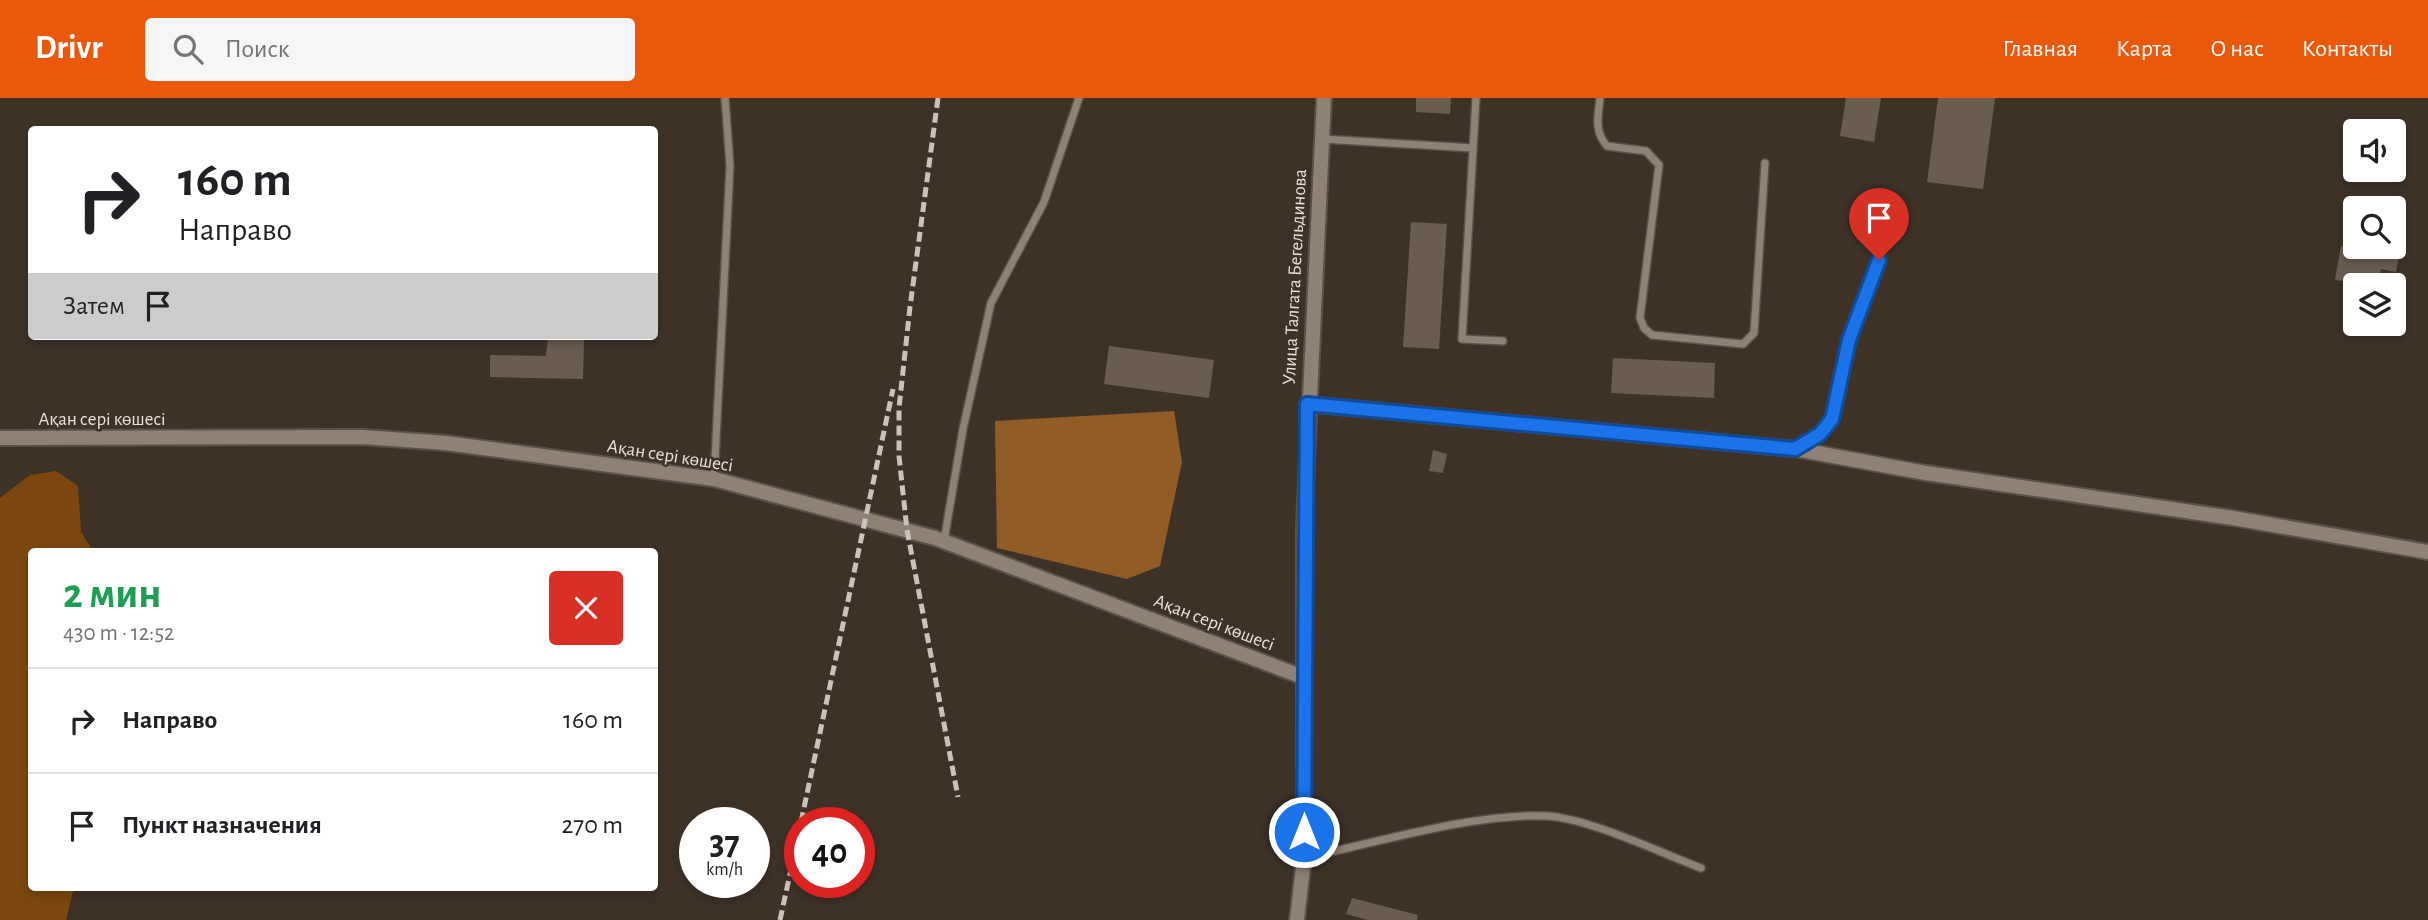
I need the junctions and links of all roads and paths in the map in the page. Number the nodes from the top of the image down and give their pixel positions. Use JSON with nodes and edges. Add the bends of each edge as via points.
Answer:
{"nodes":[{"id":1,"x":725,"y":98,"type":"edge"},
{"id":2,"x":1079,"y":98,"type":"edge"},
{"id":3,"x":1324,"y":98,"type":"edge"},
{"id":4,"x":1476,"y":98,"type":"edge"},
{"id":5,"x":1600,"y":98,"type":"edge"},
{"id":6,"x":1322,"y":139,"type":"junction"},
{"id":7,"x":1473,"y":148,"type":"junction"},
{"id":8,"x":1765,"y":163,"type":"dead end"},
{"id":9,"x":1894,"y":211,"type":"dead end"},
{"id":10,"x":1503,"y":341,"type":"dead end"},
{"id":11,"x":1307,"y":404,"type":"junction"},
{"id":12,"x":0,"y":438,"type":"edge"},
{"id":13,"x":1795,"y":449,"type":"junction"},
{"id":14,"x":714,"y":480,"type":"junction"},
{"id":15,"x":944,"y":541,"type":"junction"},
{"id":16,"x":2428,"y":552,"type":"edge"},
{"id":17,"x":1303,"y":677,"type":"junction"},
{"id":18,"x":1304,"y":858,"type":"junction"},
{"id":19,"x":1701,"y":868,"type":"dead end"},
{"id":20,"x":1297,"y":920,"type":"edge"}],
"edges":[{"from":1,"to":14,"type":"lane","via":[[730,166]]},
{"from":2,"to":15,"type":"lane","via":[[1044,202],[991,303]]},
{"from":3,"to":6,"type":"street","name":"Улица Талгата Бегельдинова"},
{"from":4,"to":7,"type":"lane"},
{"from":5,"to":8,"type":"lane","via":[[1597,126],[1607,146],[1646,151],[1659,165],[1640,318],[1652,335],[1749,341],[1754,333]]},
{"from":6,"to":7,"type":"lane"},
{"from":6,"to":11,"type":"street","name":"Улица Талгата Бегельдинова"},
{"from":7,"to":10,"type":"lane","via":[[1462,339]]},
{"from":9,"to":13,"type":"lane","via":[[1849,340],[1832,419],[1820,434]]},
{"from":11,"to":13,"type":"street"},
{"from":11,"to":17,"type":"street","name":"Улица Талгата Бегельдинова"},
{"from":12,"to":14,"type":"street","name":"Ақан сері көшесі","via":[[363,437],[446,443]]},
{"from":13,"to":16,"type":"street"},
{"from":14,"to":15,"type":"street","name":"Ақан сері көшесі"},
{"from":15,"to":17,"type":"street","name":"Ақан сері көшесі"},
{"from":17,"to":18,"type":"street","name":"Улица Талгата Бегельдинова"},
{"from":18,"to":19,"type":"lane","via":[[1474,823],[1547,816],[1602,830]]},
{"from":18,"to":20,"type":"street","name":"Улица Талгата Бегельдинова"}]}
